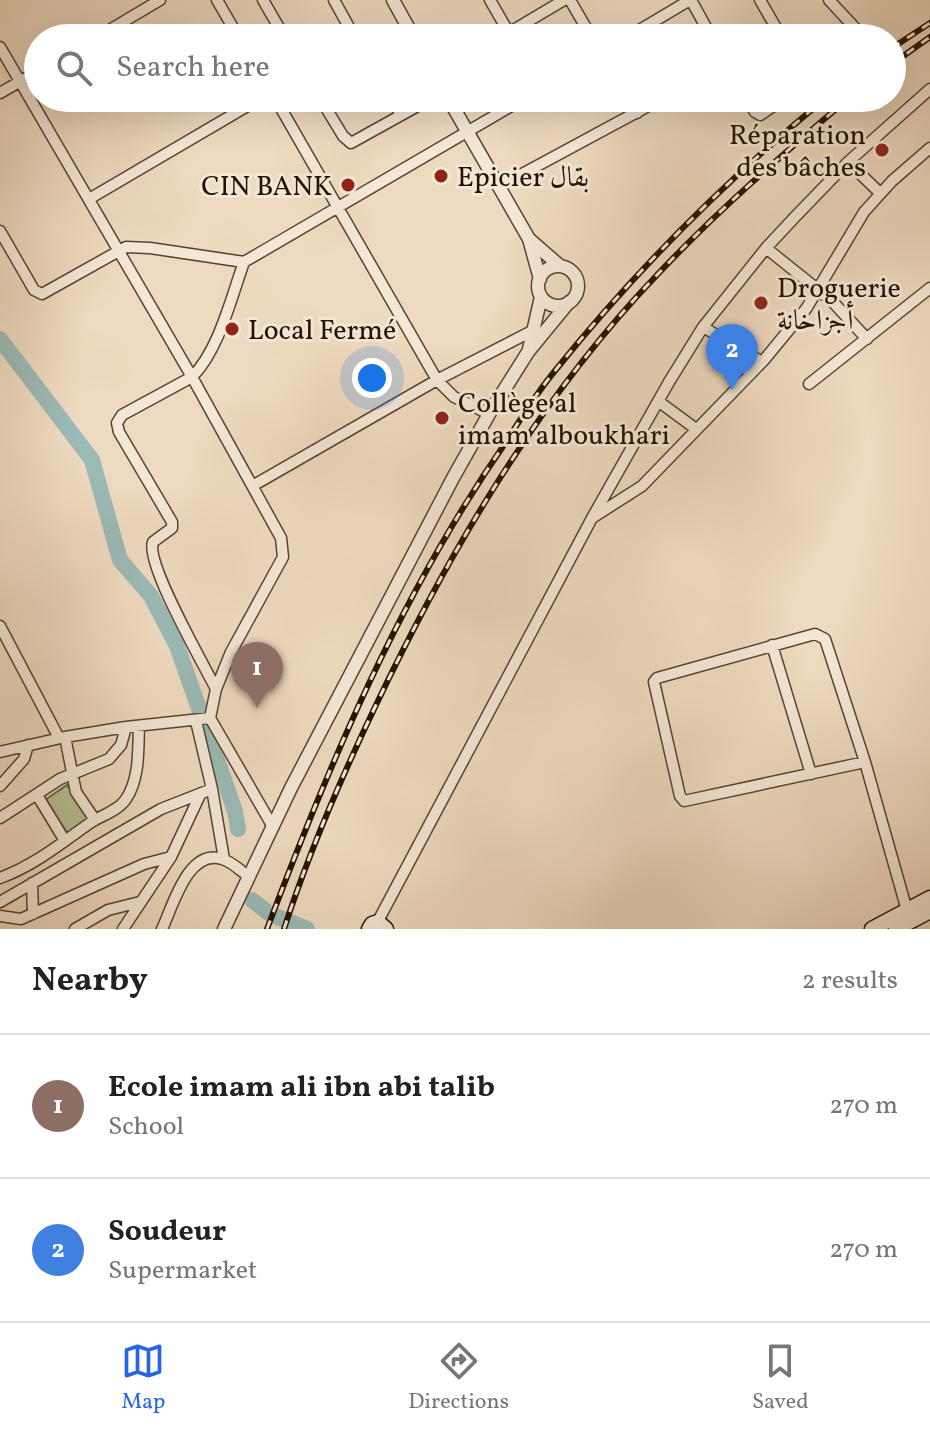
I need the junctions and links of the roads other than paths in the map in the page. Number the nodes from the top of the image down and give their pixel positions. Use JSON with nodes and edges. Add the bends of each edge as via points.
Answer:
{"nodes":[{"id":1,"x":160,"y":0,"type":"edge"},
{"id":2,"x":217,"y":0,"type":"edge"},
{"id":3,"x":263,"y":0,"type":"edge"},
{"id":4,"x":334,"y":0,"type":"edge"},
{"id":5,"x":393,"y":0,"type":"edge"},
{"id":6,"x":490,"y":0,"type":"edge"},
{"id":7,"x":564,"y":0,"type":"edge"},
{"id":8,"x":570,"y":0,"type":"edge"},
{"id":9,"x":691,"y":0,"type":"edge"},
{"id":10,"x":760,"y":0,"type":"edge"},
{"id":11,"x":829,"y":0,"type":"edge"},
{"id":12,"x":120,"y":24,"type":"edge"},
{"id":13,"x":231,"y":24,"type":"edge"},
{"id":14,"x":277,"y":24,"type":"edge"},
{"id":15,"x":347,"y":24,"type":"edge"},
{"id":16,"x":406,"y":24,"type":"edge"},
{"id":17,"x":500,"y":24,"type":"edge"},
{"id":18,"x":524,"y":24,"type":"edge"},
{"id":19,"x":584,"y":24,"type":"edge"},
{"id":20,"x":650,"y":24,"type":"edge"},
{"id":21,"x":704,"y":24,"type":"edge"},
{"id":22,"x":774,"y":24,"type":"edge"},
{"id":23,"x":851,"y":24,"type":"edge"},
{"id":24,"x":0,"y":47,"type":"edge"},
{"id":25,"x":24,"y":79,"type":"edge"},
{"id":26,"x":20,"y":81,"type":"junction"},
{"id":27,"x":24,"y":88,"type":"edge"},
{"id":28,"x":930,"y":89,"type":"edge"},
{"id":29,"x":0,"y":93,"type":"edge"},
{"id":30,"x":906,"y":110,"type":"edge"},
{"id":31,"x":38,"y":112,"type":"edge"},
{"id":32,"x":237,"y":112,"type":"edge"},
{"id":33,"x":283,"y":112,"type":"edge"},
{"id":34,"x":328,"y":112,"type":"edge"},
{"id":35,"x":399,"y":112,"type":"edge"},
{"id":36,"x":406,"y":112,"type":"edge"},
{"id":37,"x":456,"y":112,"type":"edge"},
{"id":38,"x":502,"y":112,"type":"edge"},
{"id":39,"x":904,"y":112,"type":"edge"},
{"id":40,"x":637,"y":113,"type":"edge"},
{"id":41,"x":401,"y":115,"type":"junction"},
{"id":42,"x":468,"y":132,"type":"junction"},
{"id":43,"x":930,"y":148,"type":"edge"},
{"id":44,"x":848,"y":162,"type":"junction"},
{"id":45,"x":500,"y":186,"type":"junction"},
{"id":46,"x":880,"y":193,"type":"junction"},
{"id":47,"x":89,"y":199,"type":"junction"},
{"id":48,"x":339,"y":206,"type":"junction"},
{"id":49,"x":0,"y":231,"type":"edge"},
{"id":50,"x":529,"y":239,"type":"junction"},
{"id":51,"x":766,"y":248,"type":"junction"},
{"id":52,"x":118,"y":249,"type":"junction"},
{"id":53,"x":244,"y":262,"type":"junction"},
{"id":54,"x":560,"y":266,"type":"junction"},
{"id":55,"x":540,"y":279,"type":"junction"},
{"id":56,"x":930,"y":288,"type":"edge"},
{"id":57,"x":818,"y":289,"type":"junction"},
{"id":58,"x":541,"y":297,"type":"junction"},
{"id":59,"x":569,"y":302,"type":"junction"},
{"id":60,"x":703,"y":327,"type":"junction"},
{"id":61,"x":534,"y":330,"type":"junction"},
{"id":62,"x":867,"y":339,"type":"junction"},
{"id":63,"x":528,"y":352,"type":"junction"},
{"id":64,"x":762,"y":362,"type":"junction"},
{"id":65,"x":192,"y":377,"type":"junction"},
{"id":66,"x":437,"y":380,"type":"junction"},
{"id":67,"x":809,"y":384,"type":"dead end"},
{"id":68,"x":658,"y":401,"type":"junction"},
{"id":69,"x":489,"y":414,"type":"junction"},
{"id":70,"x":696,"y":429,"type":"junction"},
{"id":71,"x":254,"y":485,"type":"junction"},
{"id":72,"x":592,"y":518,"type":"junction"},
{"id":73,"x":0,"y":626,"type":"edge"},
{"id":74,"x":772,"y":645,"type":"junction"},
{"id":75,"x":216,"y":689,"type":"junction"},
{"id":76,"x":203,"y":720,"type":"junction"},
{"id":77,"x":139,"y":726,"type":"junction"},
{"id":78,"x":126,"y":727,"type":"junction"},
{"id":79,"x":62,"y":738,"type":"junction"},
{"id":80,"x":28,"y":745,"type":"junction"},
{"id":81,"x":0,"y":752,"type":"edge"},
{"id":82,"x":865,"y":762,"type":"junction"},
{"id":83,"x":72,"y":773,"type":"junction"},
{"id":84,"x":811,"y":774,"type":"junction"},
{"id":85,"x":0,"y":786,"type":"edge"},
{"id":86,"x":212,"y":789,"type":"junction"},
{"id":87,"x":37,"y":795,"type":"junction"},
{"id":88,"x":200,"y":795,"type":"junction"},
{"id":89,"x":0,"y":818,"type":"edge"},
{"id":90,"x":95,"y":820,"type":"junction"},
{"id":91,"x":273,"y":827,"type":"junction"},
{"id":92,"x":65,"y":841,"type":"junction"},
{"id":93,"x":171,"y":857,"type":"junction"},
{"id":94,"x":224,"y":859,"type":"junction"},
{"id":95,"x":249,"y":877,"type":"junction"},
{"id":96,"x":0,"y":878,"type":"edge"},
{"id":97,"x":32,"y":883,"type":"junction"},
{"id":98,"x":2,"y":896,"type":"edge"},
{"id":99,"x":930,"y":898,"type":"edge"},
{"id":100,"x":140,"y":902,"type":"junction"},
{"id":101,"x":930,"y":911,"type":"edge"},
{"id":102,"x":33,"y":914,"type":"junction"},
{"id":103,"x":0,"y":916,"type":"edge"},
{"id":104,"x":21,"y":919,"type":"junction"},
{"id":105,"x":901,"y":919,"type":"edge"},
{"id":106,"x":382,"y":927,"type":"edge"},
{"id":107,"x":30,"y":929,"type":"edge"},
{"id":108,"x":75,"y":929,"type":"edge"},
{"id":109,"x":123,"y":929,"type":"edge"},
{"id":110,"x":162,"y":929,"type":"edge"},
{"id":111,"x":224,"y":929,"type":"edge"},
{"id":112,"x":872,"y":929,"type":"edge"}],
"edges":[{"from":1,"to":12,"type":"street"},
{"from":2,"to":13,"type":"street"},
{"from":3,"to":14,"type":"street"},
{"from":4,"to":15,"type":"street"},
{"from":5,"to":16,"type":"street"},
{"from":6,"to":17,"type":"street"},
{"from":7,"to":18,"type":"street"},
{"from":8,"to":19,"type":"street"},
{"from":9,"to":20,"type":"street"},
{"from":9,"to":21,"type":"street"},
{"from":10,"to":22,"type":"street"},
{"from":11,"to":23,"type":"street"},
{"from":24,"to":26,"type":"street"},
{"from":25,"to":26,"type":"street"},
{"from":26,"to":27,"type":"street"},
{"from":26,"to":29,"type":"street"},
{"from":28,"to":30,"type":"street"},
{"from":31,"to":47,"type":"street"},
{"from":32,"to":47,"type":"street"},
{"from":33,"to":48,"type":"street"},
{"from":34,"to":41,"type":"street","via":[[351,143]]},
{"from":35,"to":41,"type":"street"},
{"from":36,"to":41,"type":"street"},
{"from":37,"to":42,"type":"street"},
{"from":38,"to":42,"type":"street"},
{"from":39,"to":44,"type":"street"},
{"from":40,"to":45,"type":"street"},
{"from":42,"to":45,"type":"street"},
{"from":42,"to":48,"type":"street"},
{"from":43,"to":46,"type":"street"},
{"from":44,"to":46,"type":"street"},
{"from":44,"to":51,"type":"street"},
{"from":45,"to":50,"type":"street"},
{"from":46,"to":57,"type":"street","via":[[850,232]]},
{"from":47,"to":52,"type":"street"},
{"from":48,"to":53,"type":"street"},
{"from":48,"to":66,"type":"street"},
{"from":49,"to":52,"type":"street","via":[[38,294]]},
{"from":50,"to":54,"type":"street"},
{"from":50,"to":55,"type":"street"},
{"from":51,"to":57,"type":"street"},
{"from":51,"to":60,"type":"street"},
{"from":52,"to":53,"type":"street","via":[[140,247]]},
{"from":52,"to":65,"type":"street"},
{"from":53,"to":65,"type":"street","via":[[206,361]]},
{"from":54,"to":55,"type":"street","via":[[548,269]]},
{"from":54,"to":59,"type":"street","via":[[577,281]]},
{"from":55,"to":58,"type":"street"},
{"from":56,"to":62,"type":"street"},
{"from":57,"to":62,"type":"street"},
{"from":57,"to":64,"type":"street"},
{"from":58,"to":59,"type":"street","via":[[552,305]]},
{"from":58,"to":61,"type":"street"},
{"from":59,"to":63,"type":"street"},
{"from":60,"to":64,"type":"street"},
{"from":60,"to":68,"type":"street"},
{"from":61,"to":63,"type":"street"},
{"from":61,"to":66,"type":"street"},
{"from":62,"to":67,"type":"street"},
{"from":63,"to":69,"type":"street"},
{"from":64,"to":70,"type":"street"},
{"from":65,"to":71,"type":"street"},
{"from":65,"to":75,"type":"street","via":[[122,415],[118,426],[172,522],[172,528],[153,542],[151,553]]},
{"from":66,"to":69,"type":"street","via":[[454,397]]},
{"from":66,"to":71,"type":"street"},
{"from":68,"to":70,"type":"street"},
{"from":68,"to":72,"type":"street"},
{"from":69,"to":91,"type":"street"},
{"from":70,"to":72,"type":"street","via":[[642,486]]},
{"from":71,"to":75,"type":"street","via":[[283,553]]},
{"from":72,"to":106,"type":"street"},
{"from":73,"to":79,"type":"street"},
{"from":74,"to":82,"type":"street","via":[[815,634],[825,639]]},
{"from":74,"to":84,"type":"street"},
{"from":74,"to":84,"type":"street","via":[[654,682],[680,796],[690,801]]},
{"from":75,"to":76,"type":"street"},
{"from":76,"to":77,"type":"street"},
{"from":76,"to":86,"type":"street"},
{"from":76,"to":91,"type":"street"},
{"from":77,"to":78,"type":"street"},
{"from":77,"to":90,"type":"street","via":[[131,789],[116,808]]},
{"from":78,"to":79,"type":"street"},
{"from":78,"to":83,"type":"street","via":[[116,754]]},
{"from":79,"to":80,"type":"street"},
{"from":79,"to":83,"type":"street"},
{"from":80,"to":81,"type":"street"},
{"from":80,"to":85,"type":"street","via":[[24,759]]},
{"from":82,"to":84,"type":"street"},
{"from":82,"to":105,"type":"street"},
{"from":83,"to":87,"type":"street"},
{"from":83,"to":90,"type":"street","via":[[76,792]]},
{"from":86,"to":88,"type":"street"},
{"from":86,"to":94,"type":"street"},
{"from":87,"to":89,"type":"street"},
{"from":87,"to":92,"type":"street"},
{"from":88,"to":93,"type":"street"},
{"from":88,"to":97,"type":"street","via":[[161,809]]},
{"from":90,"to":92,"type":"street"},
{"from":91,"to":95,"type":"street"},
{"from":92,"to":96,"type":"street","via":[[36,863]]},
{"from":93,"to":100,"type":"street"},
{"from":93,"to":102,"type":"street"},
{"from":94,"to":95,"type":"street"},
{"from":94,"to":110,"type":"street","via":[[198,862],[189,872]]},
{"from":95,"to":111,"type":"street"},
{"from":97,"to":98,"type":"street"},
{"from":97,"to":102,"type":"street"},
{"from":99,"to":105,"type":"main road"},
{"from":100,"to":108,"type":"street","via":[[108,910]]},
{"from":100,"to":109,"type":"street"},
{"from":101,"to":105,"type":"main road"},
{"from":102,"to":104,"type":"street"},
{"from":103,"to":104,"type":"street"},
{"from":104,"to":107,"type":"street"},
{"from":105,"to":112,"type":"main road"}]}
